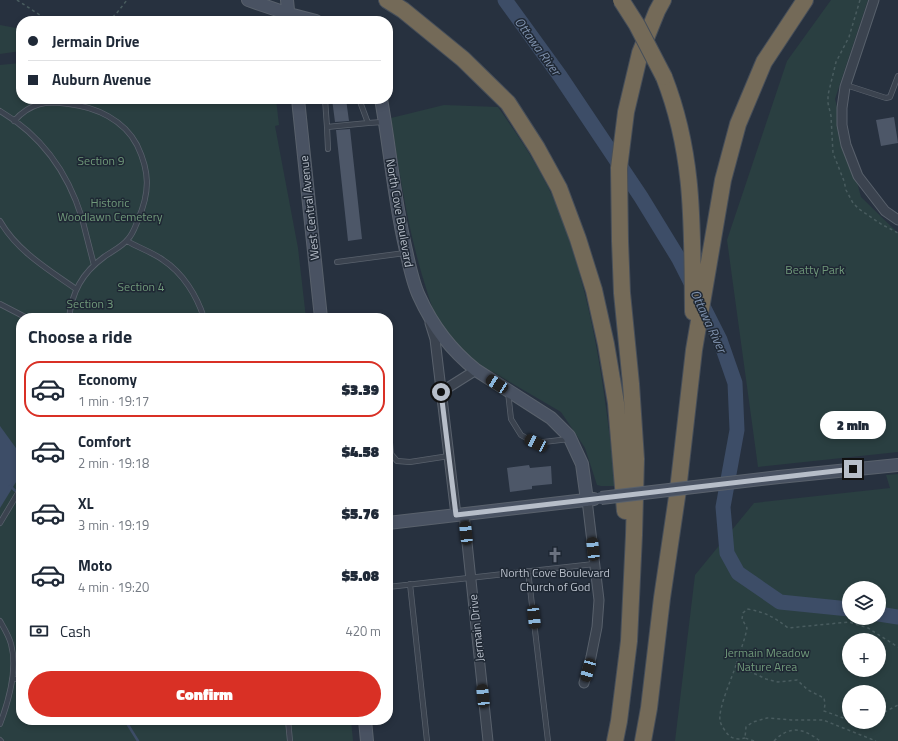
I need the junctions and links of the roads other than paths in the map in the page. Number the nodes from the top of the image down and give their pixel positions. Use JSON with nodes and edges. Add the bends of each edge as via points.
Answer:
{"nodes":[{"id":1,"x":248,"y":0,"type":"edge"},
{"id":2,"x":287,"y":0,"type":"edge"},
{"id":3,"x":387,"y":0,"type":"edge"},
{"id":4,"x":621,"y":0,"type":"edge"},
{"id":5,"x":663,"y":0,"type":"edge"},
{"id":6,"x":805,"y":0,"type":"edge"},
{"id":7,"x":874,"y":0,"type":"edge"},
{"id":8,"x":287,"y":16,"type":"edge"},
{"id":9,"x":289,"y":16,"type":"edge"},
{"id":10,"x":898,"y":76,"type":"edge"},
{"id":11,"x":846,"y":85,"type":"junction"},
{"id":12,"x":43,"y":104,"type":"edge"},
{"id":13,"x":64,"y":104,"type":"edge"},
{"id":14,"x":299,"y":104,"type":"edge"},
{"id":15,"x":325,"y":104,"type":"edge"},
{"id":16,"x":361,"y":104,"type":"edge"},
{"id":17,"x":382,"y":104,"type":"edge"},
{"id":18,"x":0,"y":111,"type":"edge"},
{"id":19,"x":14,"y":121,"type":"junction"},
{"id":20,"x":385,"y":121,"type":"junction"},
{"id":21,"x":368,"y":123,"type":"junction"},
{"id":22,"x":327,"y":127,"type":"junction"},
{"id":23,"x":328,"y":149,"type":"dead end"},
{"id":24,"x":898,"y":220,"type":"edge"},
{"id":25,"x":0,"y":221,"type":"edge"},
{"id":26,"x":127,"y":241,"type":"junction"},
{"id":27,"x":407,"y":253,"type":"junction"},
{"id":28,"x":337,"y":262,"type":"dead end"},
{"id":29,"x":94,"y":266,"type":"junction"},
{"id":30,"x":76,"y":289,"type":"junction"},
{"id":31,"x":0,"y":304,"type":"edge"},
{"id":32,"x":425,"y":308,"type":"junction"},
{"id":33,"x":17,"y":313,"type":"edge"},
{"id":34,"x":70,"y":313,"type":"edge"},
{"id":35,"x":202,"y":313,"type":"edge"},
{"id":36,"x":320,"y":313,"type":"edge"},
{"id":37,"x":693,"y":356,"type":"junction"},
{"id":38,"x":476,"y":370,"type":"junction"},
{"id":39,"x":508,"y":390,"type":"junction"},
{"id":40,"x":441,"y":392,"type":"junction"},
{"id":41,"x":570,"y":439,"type":"junction"},
{"id":42,"x":393,"y":456,"type":"edge"},
{"id":43,"x":449,"y":456,"type":"junction"},
{"id":44,"x":898,"y":465,"type":"edge"},
{"id":45,"x":16,"y":496,"type":"edge"},
{"id":46,"x":587,"y":500,"type":"junction"},
{"id":47,"x":460,"y":515,"type":"junction"},
{"id":48,"x":393,"y":522,"type":"edge"},
{"id":49,"x":0,"y":523,"type":"edge"},
{"id":50,"x":594,"y":564,"type":"junction"},
{"id":51,"x":528,"y":571,"type":"junction"},
{"id":52,"x":471,"y":577,"type":"junction"},
{"id":53,"x":410,"y":584,"type":"junction"},
{"id":54,"x":393,"y":586,"type":"edge"},
{"id":55,"x":632,"y":600,"type":"junction"},
{"id":56,"x":0,"y":621,"type":"edge"},
{"id":57,"x":12,"y":679,"type":"junction"},
{"id":58,"x":16,"y":679,"type":"edge"},
{"id":59,"x":584,"y":683,"type":"dead end"},
{"id":60,"x":0,"y":724,"type":"edge"},
{"id":61,"x":288,"y":725,"type":"edge"},
{"id":62,"x":365,"y":725,"type":"edge"},
{"id":63,"x":290,"y":741,"type":"edge"},
{"id":64,"x":367,"y":741,"type":"edge"},
{"id":65,"x":427,"y":741,"type":"edge"},
{"id":66,"x":488,"y":741,"type":"edge"},
{"id":67,"x":548,"y":741,"type":"edge"},
{"id":68,"x":615,"y":741,"type":"edge"},
{"id":69,"x":642,"y":741,"type":"edge"}],
"edges":[{"from":1,"to":8,"type":"street"},
{"from":2,"to":9,"type":"street"},
{"from":3,"to":55,"type":"highway","via":[[458,54],[508,104],[559,188],[594,290],[606,344],[618,418]]},
{"from":4,"to":37,"type":"highway","bridge":true,"via":[[664,77],[686,152],[692,213]]},
{"from":5,"to":55,"type":"highway","via":[[640,53],[626,112],[619,168],[622,293],[636,459]]},
{"from":6,"to":37,"type":"highway","via":[[764,62],[738,124],[723,180]]},
{"from":7,"to":11,"type":"street"},
{"from":10,"to":11,"type":"lane","via":[[890,97],[886,98]]},
{"from":11,"to":24,"type":"street","via":[[842,108],[846,145],[858,176],[885,211]]},
{"from":12,"to":19,"type":"lane","via":[[22,112]]},
{"from":13,"to":26,"type":"lane","via":[[97,111],[118,122],[129,132],[138,147],[148,184],[140,216]]},
{"from":14,"to":36,"type":"street","name":"West Central Avenue"},
{"from":15,"to":22,"type":"lane"},
{"from":16,"to":21,"type":"lane"},
{"from":17,"to":20,"type":"street","name":"North Cove Boulevard"},
{"from":18,"to":19,"type":"lane"},
{"from":19,"to":29,"type":"lane","via":[[44,147],[61,171],[77,204]]},
{"from":20,"to":21,"type":"lane"},
{"from":20,"to":27,"type":"street","name":"North Cove Boulevard"},
{"from":21,"to":22,"type":"lane"},
{"from":22,"to":23,"type":"lane"},
{"from":25,"to":30,"type":"lane","via":[[30,256]]},
{"from":26,"to":29,"type":"lane"},
{"from":26,"to":35,"type":"lane","via":[[164,260],[179,274],[196,298]]},
{"from":27,"to":28,"type":"lane"},
{"from":27,"to":32,"type":"street","name":"North Cove Boulevard"},
{"from":29,"to":30,"type":"lane"},
{"from":30,"to":34,"type":"lane"},
{"from":31,"to":33,"type":"lane"},
{"from":32,"to":38,"type":"street","name":"North Cove Boulevard","via":[[455,352]]},
{"from":32,"to":40,"type":"street","name":"Jermain Drive","via":[[435,339]]},
{"from":37,"to":69,"type":"highway","via":[[678,490],[650,701]]},
{"from":38,"to":39,"type":"street","name":"North Cove Boulevard"},
{"from":38,"to":40,"type":"street"},
{"from":39,"to":41,"type":"street","name":"North Cove Boulevard","via":[[551,418]]},
{"from":39,"to":41,"type":"lane","via":[[511,419],[521,435],[536,443]]},
{"from":40,"to":43,"type":"street","name":"Jermain Drive"},
{"from":41,"to":46,"type":"street","name":"North Cove Boulevard","via":[[582,464]]},
{"from":42,"to":43,"type":"lane","via":[[397,461],[410,462]]},
{"from":43,"to":47,"type":"street","name":"Jermain Drive"},
{"from":44,"to":46,"type":"street","bridge":true},
{"from":45,"to":49,"type":"lane"},
{"from":46,"to":47,"type":"street"},
{"from":46,"to":50,"type":"street","name":"North Cove Boulevard"},
{"from":47,"to":48,"type":"street"},
{"from":47,"to":52,"type":"street","name":"Jermain Drive"},
{"from":50,"to":51,"type":"lane"},
{"from":50,"to":59,"type":"street","name":"North Cove Boulevard","via":[[599,600],[597,627]]},
{"from":51,"to":52,"type":"lane"},
{"from":51,"to":67,"type":"lane"},
{"from":52,"to":53,"type":"lane"},
{"from":52,"to":66,"type":"street","name":"Jermain Drive"},
{"from":53,"to":54,"type":"lane"},
{"from":53,"to":65,"type":"lane"},
{"from":55,"to":68,"type":"highway","via":[[626,672]]},
{"from":56,"to":57,"type":"lane","via":[[11,645]]},
{"from":57,"to":58,"type":"lane"},
{"from":57,"to":60,"type":"lane"},
{"from":61,"to":63,"type":"lane"},
{"from":62,"to":64,"type":"street"}]}
